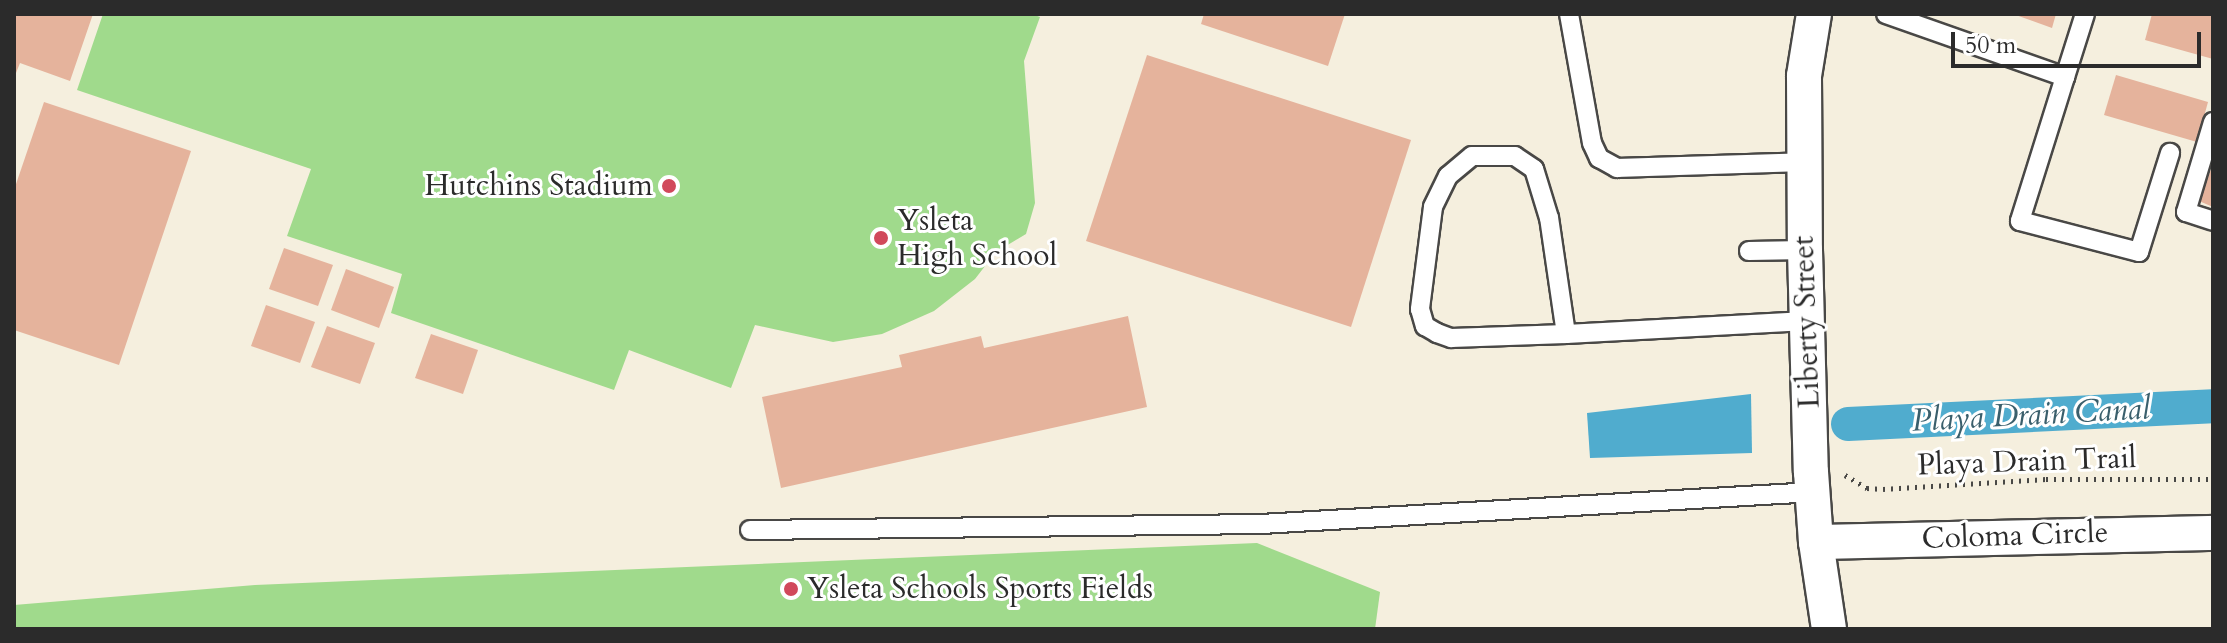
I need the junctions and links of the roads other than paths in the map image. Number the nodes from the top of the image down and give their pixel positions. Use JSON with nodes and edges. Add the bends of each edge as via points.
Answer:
{"nodes":[{"id":1,"x":1569,"y":14,"type":"edge"},
{"id":2,"x":1814,"y":14,"type":"edge"},
{"id":3,"x":1886,"y":14,"type":"edge"},
{"id":4,"x":2085,"y":14,"type":"edge"},
{"id":5,"x":2065,"y":77,"type":"junction"},
{"id":6,"x":2213,"y":122,"type":"edge"},
{"id":7,"x":2170,"y":153,"type":"dead end"},
{"id":8,"x":1803,"y":162,"type":"junction"},
{"id":9,"x":2213,"y":221,"type":"edge"},
{"id":10,"x":1805,"y":250,"type":"junction"},
{"id":11,"x":1749,"y":251,"type":"dead end"},
{"id":12,"x":1807,"y":321,"type":"junction"},
{"id":13,"x":1566,"y":334,"type":"junction"},
{"id":14,"x":1814,"y":492,"type":"junction"},
{"id":15,"x":750,"y":530,"type":"dead end"},
{"id":16,"x":2213,"y":533,"type":"edge"},
{"id":17,"x":1816,"y":542,"type":"junction"},
{"id":18,"x":1829,"y":629,"type":"edge"}],
"edges":[{"from":1,"to":8,"type":"lane","via":[[1599,158],[1617,168]]},
{"from":2,"to":8,"type":"street","name":"Liberty Street","via":[[1804,76]]},
{"from":3,"to":5,"type":"lane"},
{"from":4,"to":5,"type":"lane"},
{"from":5,"to":7,"type":"lane","via":[[2020,221],[2139,252]]},
{"from":6,"to":9,"type":"lane","via":[[2186,212]]},
{"from":8,"to":10,"type":"street","name":"Liberty Street"},
{"from":10,"to":11,"type":"lane"},
{"from":10,"to":12,"type":"street","name":"Liberty Street"},
{"from":12,"to":13,"type":"lane"},
{"from":12,"to":14,"type":"street","name":"Liberty Street"},
{"from":13,"to":13,"type":"lane","via":[[1549,218],[1534,169],[1515,156],[1472,156],[1448,176],[1433,207],[1420,309],[1425,326],[1451,338]]},
{"from":14,"to":15,"type":"lane","via":[[1261,524]]},
{"from":14,"to":17,"type":"street","name":"Liberty Street"},
{"from":16,"to":17,"type":"street","name":"Coloma Circle"},
{"from":17,"to":18,"type":"street","name":"Liberty Street"}]}
